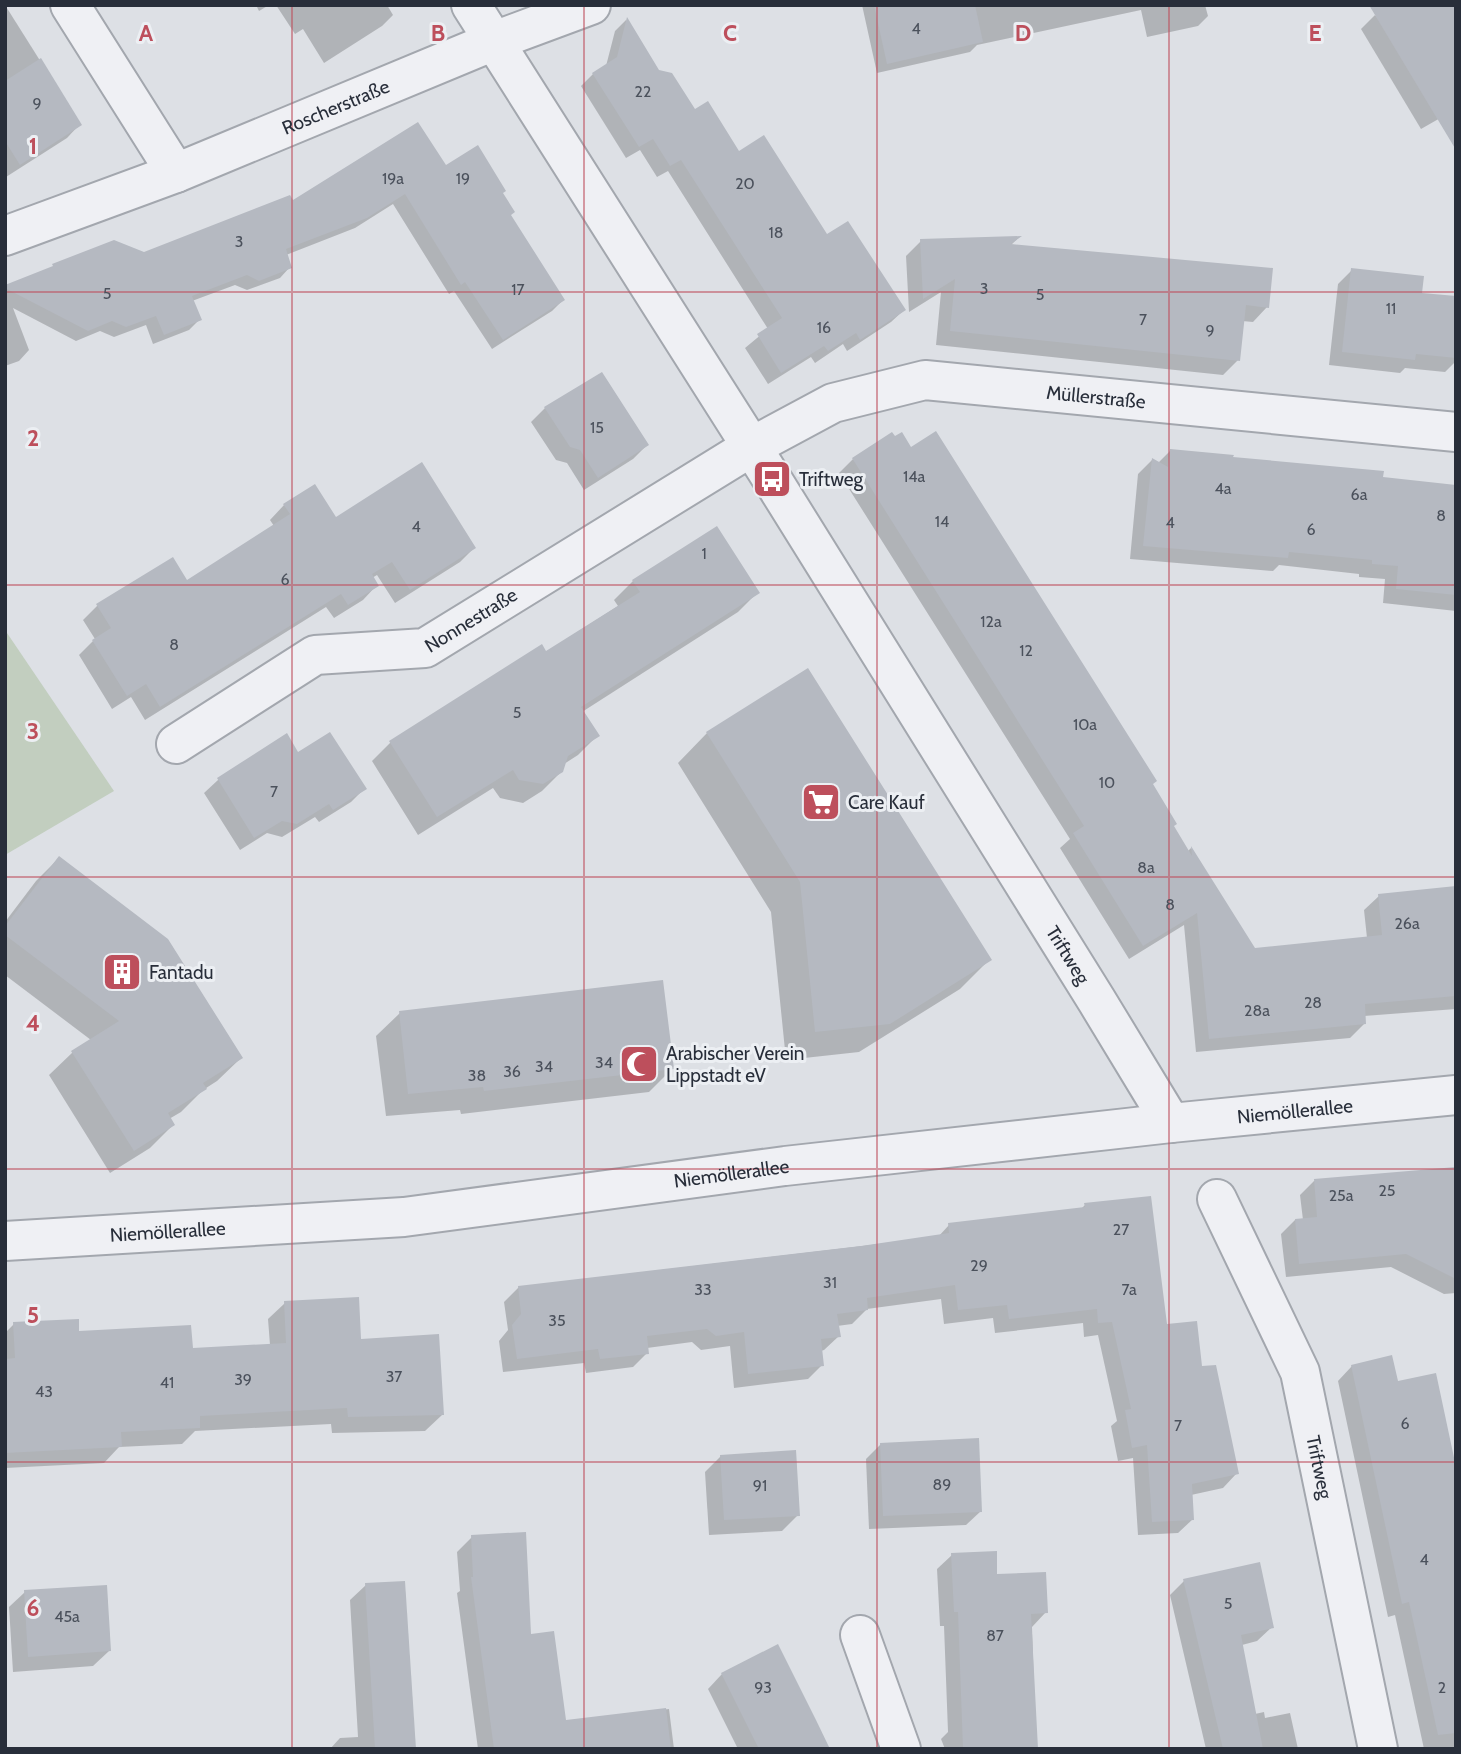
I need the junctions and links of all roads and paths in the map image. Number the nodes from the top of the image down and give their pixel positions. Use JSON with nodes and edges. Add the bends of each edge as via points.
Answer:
{"nodes":[{"id":1,"x":70,"y":5,"type":"edge"},
{"id":2,"x":471,"y":5,"type":"edge"},
{"id":3,"x":591,"y":5,"type":"edge"},
{"id":4,"x":494,"y":41,"type":"junction"},
{"id":5,"x":176,"y":173,"type":"junction"},
{"id":6,"x":5,"y":236,"type":"edge"},
{"id":7,"x":1456,"y":432,"type":"edge"},
{"id":8,"x":751,"y":447,"type":"junction"},
{"id":9,"x":176,"y":744,"type":"dead end"},
{"id":10,"x":1456,"y":1095,"type":"edge"},
{"id":11,"x":1171,"y":1123,"type":"junction"},
{"id":12,"x":1217,"y":1199,"type":"dead end"},
{"id":13,"x":5,"y":1241,"type":"edge"},
{"id":14,"x":860,"y":1635,"type":"dead end"},
{"id":15,"x":901,"y":1749,"type":"edge"},
{"id":16,"x":1378,"y":1749,"type":"edge"}],
"edges":[{"from":1,"to":5,"type":"street"},
{"from":2,"to":4,"type":"street","name":"Triftweg"},
{"from":3,"to":4,"type":"street","name":"Roscherstraße"},
{"from":4,"to":5,"type":"street","name":"Roscherstraße"},
{"from":4,"to":8,"type":"street","name":"Triftweg"},
{"from":5,"to":6,"type":"street","name":"Roscherstraße"},
{"from":7,"to":8,"type":"street","name":"Müllerstraße","via":[[925,380],[833,403]]},
{"from":8,"to":9,"type":"street","name":"Nonnestraße","via":[[425,648],[315,655]]},
{"from":8,"to":11,"type":"street","name":"Triftweg"},
{"from":10,"to":11,"type":"street","name":"Niemöllerallee"},
{"from":11,"to":13,"type":"street","name":"Niemöllerallee","via":[[785,1166],[404,1217]]},
{"from":12,"to":16,"type":"street","name":"Triftweg","via":[[1300,1372]]},
{"from":14,"to":15,"type":"street"}]}
